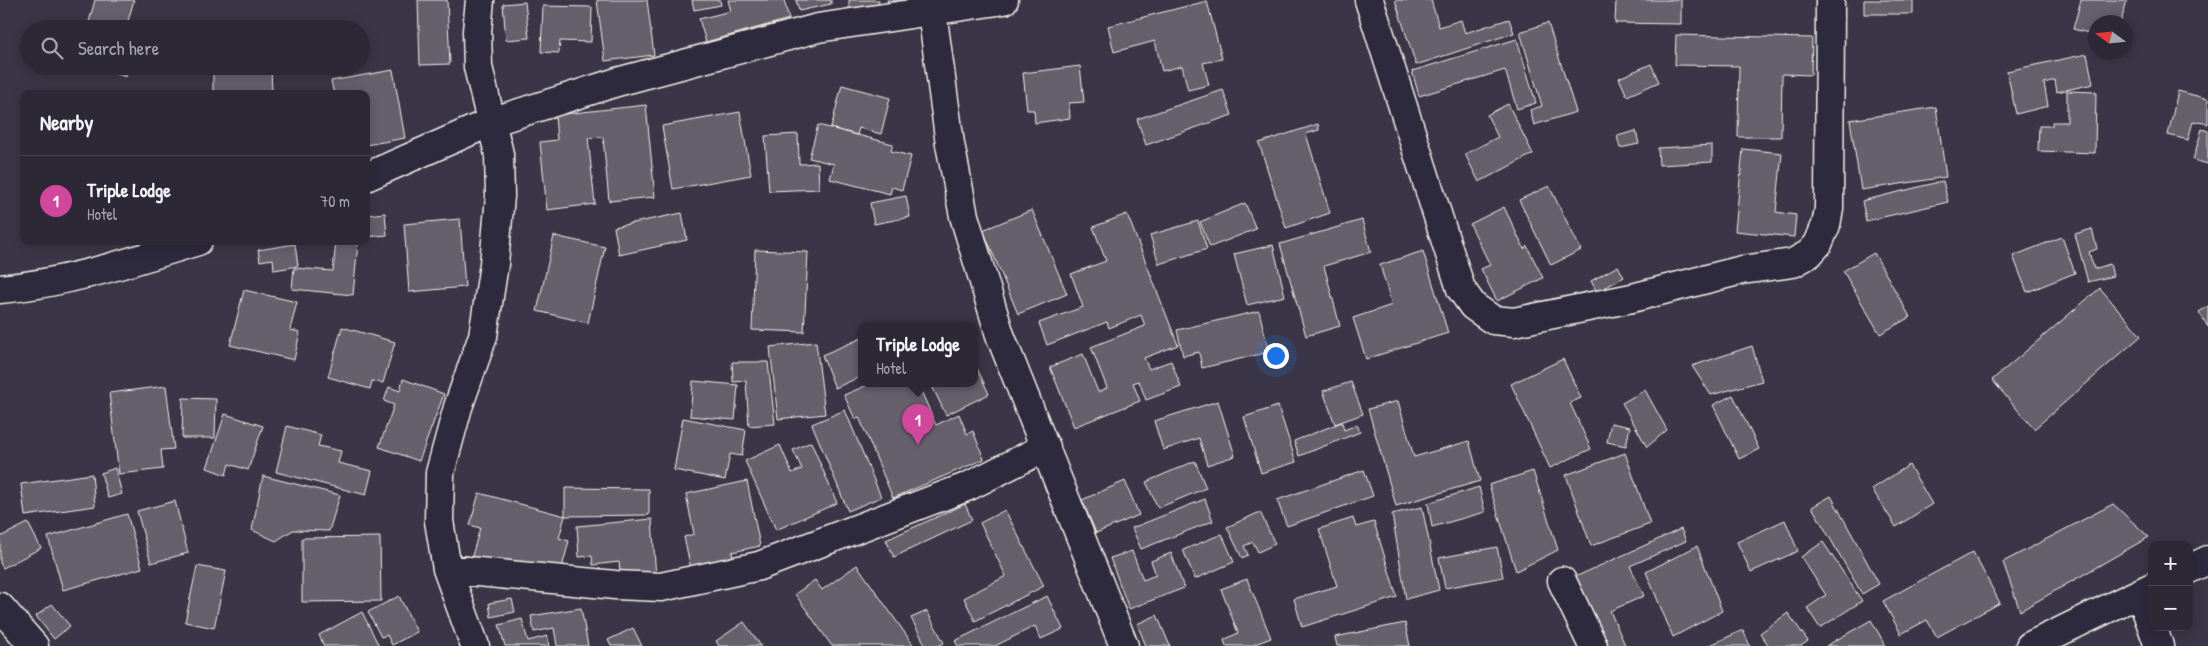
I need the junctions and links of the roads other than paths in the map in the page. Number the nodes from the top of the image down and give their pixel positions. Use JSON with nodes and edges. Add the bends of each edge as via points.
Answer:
{"nodes":[{"id":1,"x":480,"y":0,"type":"edge"},
{"id":2,"x":1004,"y":0,"type":"edge"},
{"id":3,"x":1369,"y":0,"type":"edge"},
{"id":4,"x":1830,"y":0,"type":"edge"},
{"id":5,"x":932,"y":6,"type":"edge"},
{"id":6,"x":491,"y":122,"type":"junction"},
{"id":7,"x":370,"y":176,"type":"edge"},
{"id":8,"x":185,"y":245,"type":"edge"},
{"id":9,"x":0,"y":288,"type":"edge"},
{"id":10,"x":1046,"y":447,"type":"junction"},
{"id":11,"x":2208,"y":560,"type":"edge"},
{"id":12,"x":2193,"y":567,"type":"edge"},
{"id":13,"x":447,"y":569,"type":"junction"},
{"id":14,"x":1562,"y":581,"type":"dead end"},
{"id":15,"x":2146,"y":590,"type":"edge"},
{"id":16,"x":0,"y":607,"type":"edge"},
{"id":17,"x":34,"y":646,"type":"edge"},
{"id":18,"x":475,"y":646,"type":"edge"},
{"id":19,"x":1124,"y":646,"type":"edge"},
{"id":20,"x":1593,"y":646,"type":"edge"},
{"id":21,"x":2030,"y":646,"type":"edge"},
{"id":22,"x":2159,"y":646,"type":"edge"}],
"edges":[{"from":1,"to":6,"type":"street","via":[[478,67]]},
{"from":2,"to":5,"type":"street"},
{"from":3,"to":4,"type":"street","via":[[1461,289],[1473,306],[1492,320],[1514,322],[1632,298],[1742,270],[1793,263],[1809,254],[1818,244],[1829,209]]},
{"from":5,"to":6,"type":"street","via":[[818,28],[617,82]]},
{"from":5,"to":10,"type":"street","via":[[950,144],[964,216],[1000,335]]},
{"from":6,"to":7,"type":"street"},
{"from":6,"to":13,"type":"street","via":[[499,154],[500,196],[495,254],[483,336],[458,407],[440,473],[439,521]]},
{"from":8,"to":9,"type":"street","via":[[88,275]]},
{"from":10,"to":13,"type":"street","via":[[970,486],[759,566],[661,587]]},
{"from":10,"to":19,"type":"street"},
{"from":11,"to":12,"type":"street"},
{"from":13,"to":18,"type":"street"},
{"from":14,"to":20,"type":"street"},
{"from":15,"to":21,"type":"street"},
{"from":15,"to":22,"type":"street"},
{"from":16,"to":17,"type":"street"}]}
